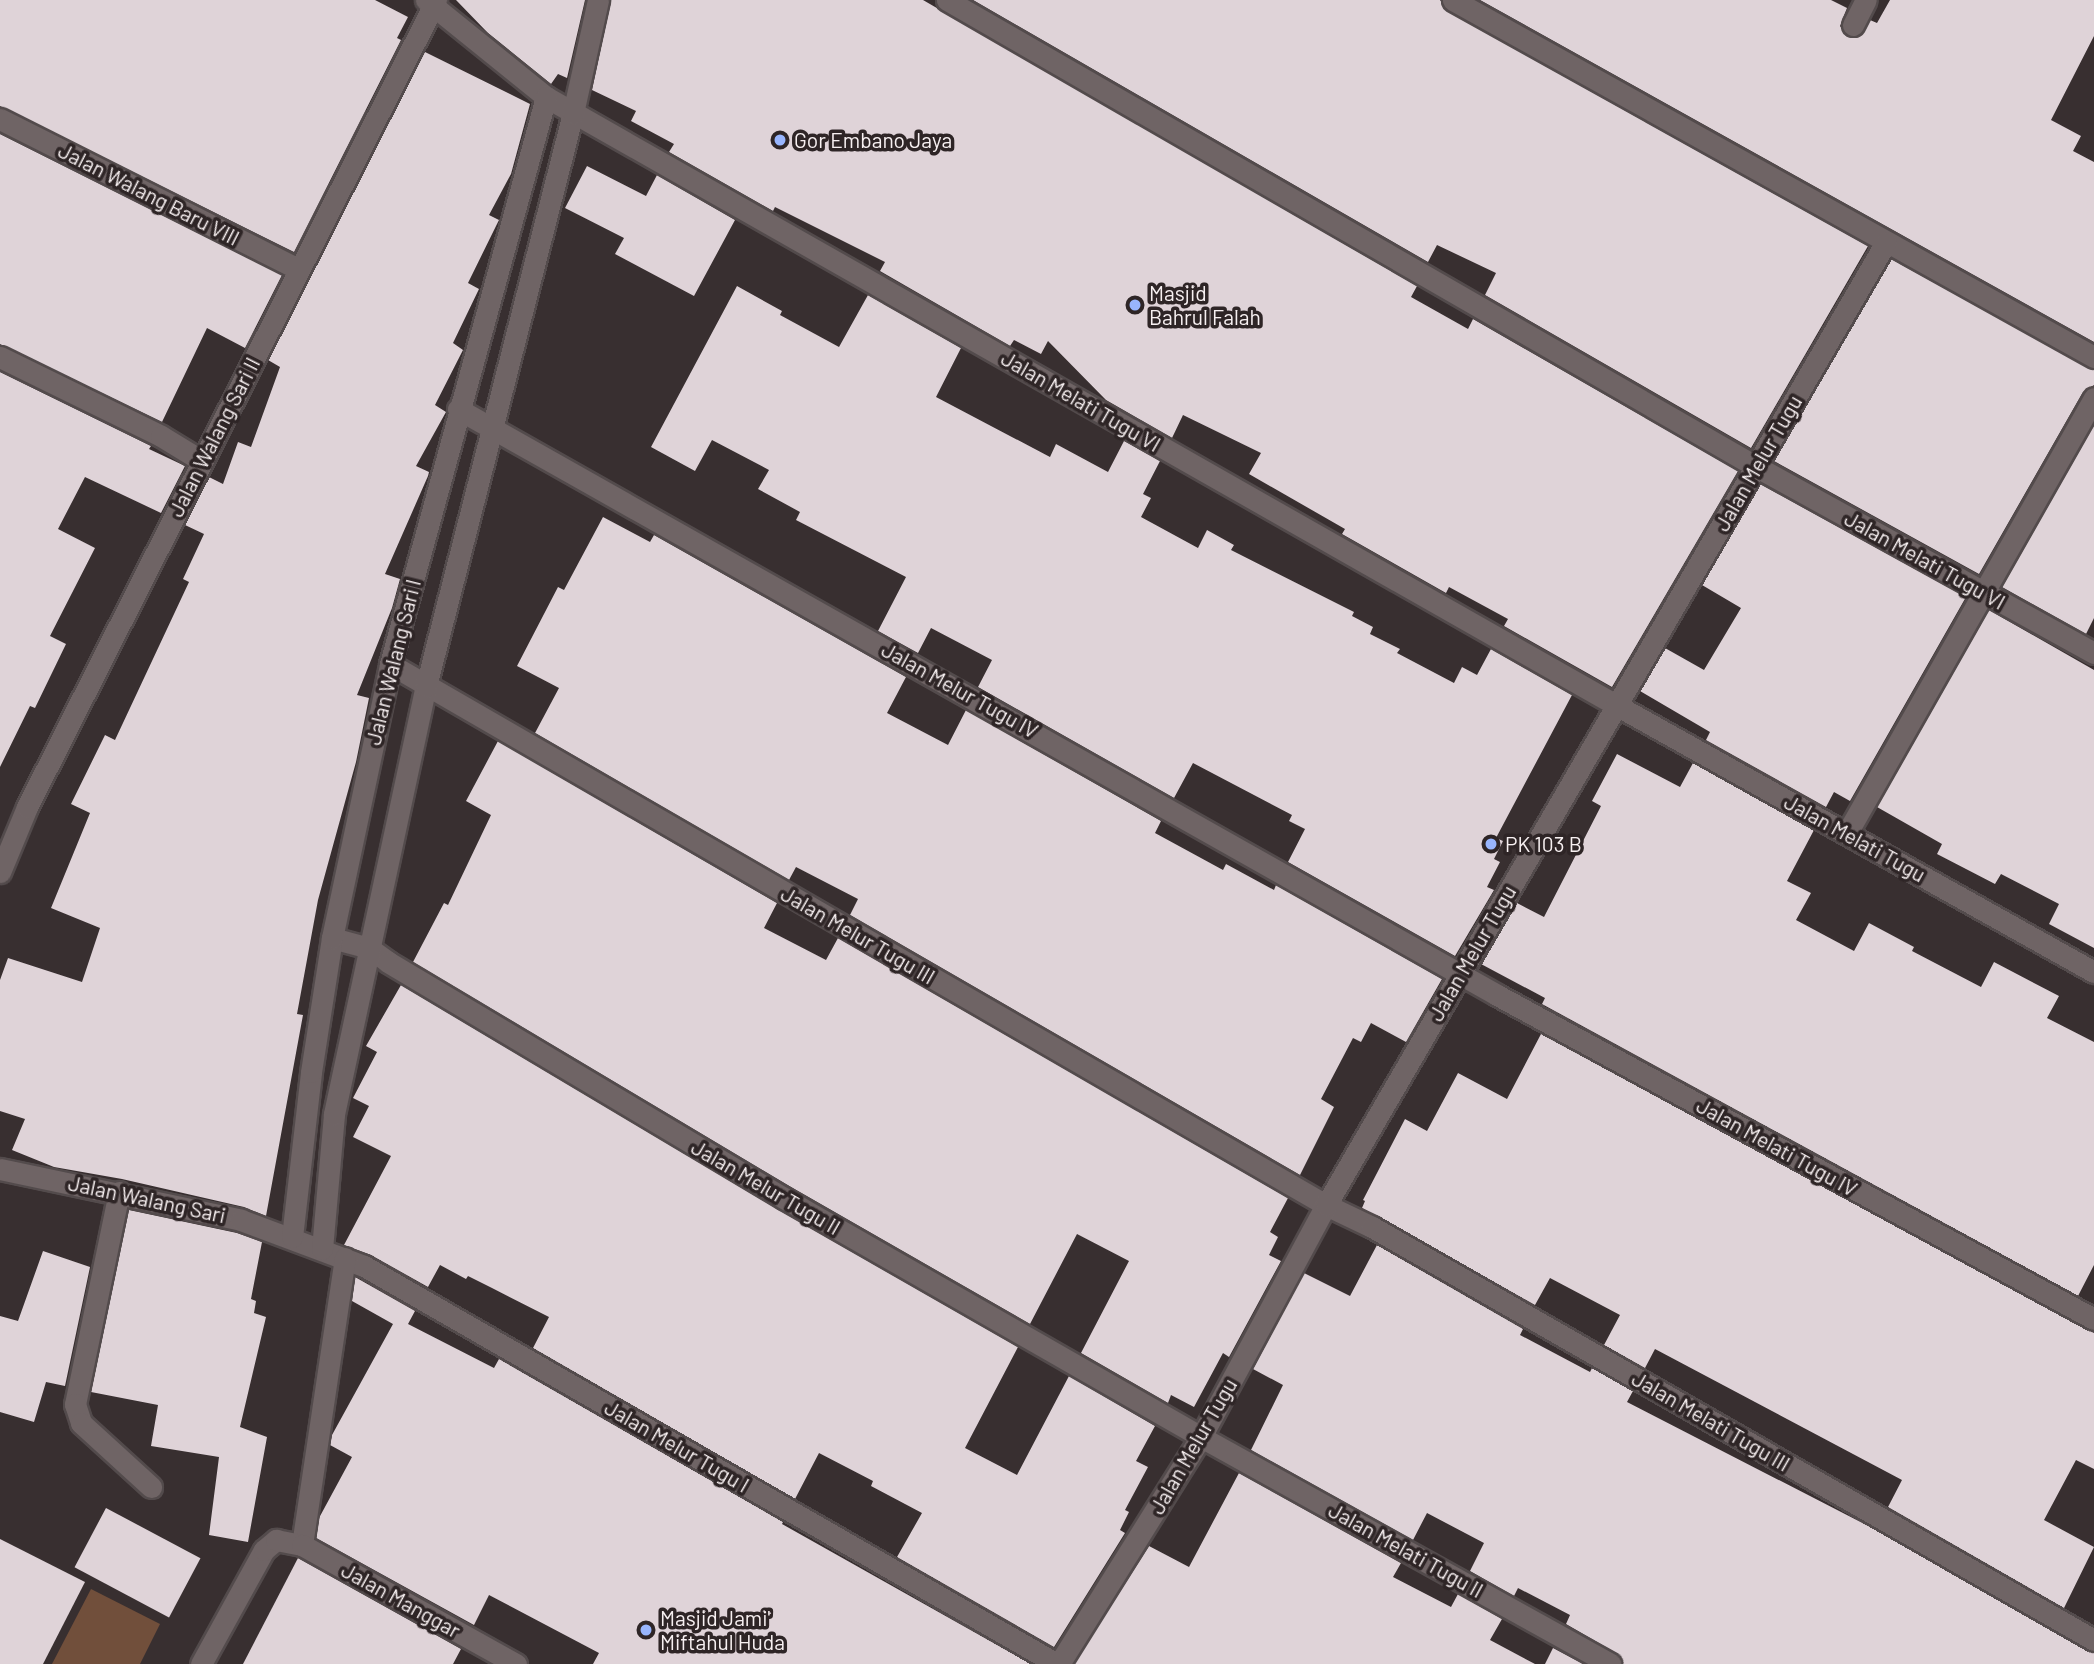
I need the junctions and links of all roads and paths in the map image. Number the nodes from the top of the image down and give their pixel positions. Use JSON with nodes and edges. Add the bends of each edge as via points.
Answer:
{"nodes":[{"id":1,"x":598,"y":0,"type":"edge"},
{"id":2,"x":947,"y":0,"type":"edge"},
{"id":3,"x":1453,"y":0,"type":"edge"},
{"id":4,"x":1866,"y":0,"type":"edge"},
{"id":5,"x":432,"y":2,"type":"edge"},
{"id":6,"x":1853,"y":25,"type":"dead end"},
{"id":7,"x":546,"y":97,"type":"junction"},
{"id":8,"x":573,"y":113,"type":"junction"},
{"id":9,"x":0,"y":119,"type":"edge"},
{"id":10,"x":1886,"y":242,"type":"junction"},
{"id":11,"x":298,"y":269,"type":"junction"},
{"id":12,"x":0,"y":357,"type":"edge"},
{"id":13,"x":2094,"y":357,"type":"edge"},
{"id":14,"x":2094,"y":398,"type":"edge"},
{"id":15,"x":458,"y":409,"type":"junction"},
{"id":16,"x":493,"y":429,"type":"junction"},
{"id":17,"x":202,"y":461,"type":"junction"},
{"id":18,"x":1757,"y":467,"type":"junction"},
{"id":19,"x":1984,"y":592,"type":"junction"},
{"id":20,"x":2094,"y":653,"type":"edge"},
{"id":21,"x":390,"y":664,"type":"junction"},
{"id":22,"x":426,"y":686,"type":"junction"},
{"id":23,"x":1616,"y":705,"type":"junction"},
{"id":24,"x":1847,"y":833,"type":"junction"},
{"id":25,"x":0,"y":872,"type":"edge"},
{"id":26,"x":352,"y":944,"type":"junction"},
{"id":27,"x":1461,"y":972,"type":"junction"},
{"id":28,"x":2094,"y":972,"type":"edge"},
{"id":29,"x":0,"y":1169,"type":"edge"},
{"id":30,"x":119,"y":1192,"type":"junction"},
{"id":31,"x":1326,"y":1205,"type":"junction"},
{"id":32,"x":292,"y":1237,"type":"junction"},
{"id":33,"x":322,"y":1249,"type":"junction"},
{"id":34,"x":345,"y":1258,"type":"junction"},
{"id":35,"x":2094,"y":1319,"type":"edge"},
{"id":36,"x":1201,"y":1437,"type":"junction"},
{"id":37,"x":151,"y":1487,"type":"dead end"},
{"id":38,"x":293,"y":1543,"type":"junction"},
{"id":39,"x":2094,"y":1640,"type":"edge"},
{"id":40,"x":201,"y":1664,"type":"edge"},
{"id":41,"x":516,"y":1664,"type":"edge"},
{"id":42,"x":1058,"y":1664,"type":"edge"},
{"id":43,"x":1610,"y":1664,"type":"edge"}],
"edges":[{"from":1,"to":8,"type":"street"},
{"from":2,"to":18,"type":"street","name":"Jalan Melati Tugu VI"},
{"from":3,"to":10,"type":"street"},
{"from":4,"to":6,"type":"street"},
{"from":5,"to":7,"type":"street","name":"Jalan Melati Tugu VI"},
{"from":5,"to":11,"type":"street","name":"Jalan Walang Sari II"},
{"from":7,"to":8,"type":"street","name":"Jalan Melati Tugu VI"},
{"from":7,"to":15,"type":"street","name":"Jalan Walang Sari I"},
{"from":8,"to":16,"type":"street"},
{"from":8,"to":23,"type":"street","name":"Jalan Melati Tugu VI"},
{"from":9,"to":11,"type":"street","name":"Jalan Walang Baru VIII"},
{"from":10,"to":13,"type":"street"},
{"from":10,"to":18,"type":"street","name":"Jalan Melur Tugu"},
{"from":11,"to":17,"type":"street","name":"Jalan Walang Sari II"},
{"from":12,"to":17,"type":"street"},
{"from":14,"to":19,"type":"street"},
{"from":15,"to":16,"type":"street","name":"Jalan Melur Tugu IV"},
{"from":15,"to":21,"type":"street","name":"Jalan Walang Sari I"},
{"from":16,"to":22,"type":"street"},
{"from":16,"to":27,"type":"street","name":"Jalan Melur Tugu IV"},
{"from":17,"to":25,"type":"street","name":"Jalan Walang Sari II","via":[[27,807]]},
{"from":18,"to":19,"type":"street","name":"Jalan Melati Tugu VI"},
{"from":18,"to":23,"type":"street","name":"Jalan Melur Tugu"},
{"from":19,"to":20,"type":"street","name":"Jalan Melati Tugu VI"},
{"from":19,"to":24,"type":"street"},
{"from":21,"to":22,"type":"street","name":"Jalan Melur Tugu III"},
{"from":21,"to":26,"type":"street","name":"Jalan Walang Sari I"},
{"from":22,"to":26,"type":"street"},
{"from":22,"to":31,"type":"street","name":"Jalan Melur Tugu III"},
{"from":23,"to":24,"type":"street","name":"Jalan Melati Tugu"},
{"from":23,"to":27,"type":"street","name":"Jalan Melur Tugu"},
{"from":24,"to":28,"type":"street","name":"Jalan Melati Tugu"},
{"from":26,"to":32,"type":"street","name":"Jalan Walang Sari I","via":[[311,1072]]},
{"from":26,"to":33,"type":"street"},
{"from":26,"to":36,"type":"street","name":"Jalan Melur Tugu II"},
{"from":27,"to":31,"type":"street","name":"Jalan Melur Tugu"},
{"from":27,"to":35,"type":"street","name":"Jalan Melati Tugu IV"},
{"from":29,"to":30,"type":"street","name":"Jalan Walang Sari"},
{"from":30,"to":32,"type":"street","name":"Jalan Walang Sari","via":[[241,1220]]},
{"from":30,"to":37,"type":"street","via":[[75,1404],[81,1423]]},
{"from":31,"to":36,"type":"street","name":"Jalan Melur Tugu"},
{"from":31,"to":39,"type":"street","name":"Jalan Melati Tugu III","via":[[1373,1227]]},
{"from":32,"to":33,"type":"street","name":"Jalan Melur Tugu I"},
{"from":33,"to":34,"type":"street","name":"Jalan Melur Tugu I"},
{"from":34,"to":38,"type":"street"},
{"from":34,"to":42,"type":"street","name":"Jalan Melur Tugu I"},
{"from":36,"to":42,"type":"street","name":"Jalan Melur Tugu"},
{"from":36,"to":43,"type":"street","name":"Jalan Melati Tugu II"},
{"from":38,"to":40,"type":"street","via":[[271,1541],[264,1550]]},
{"from":38,"to":41,"type":"street","name":"Jalan Manggar"}]}
